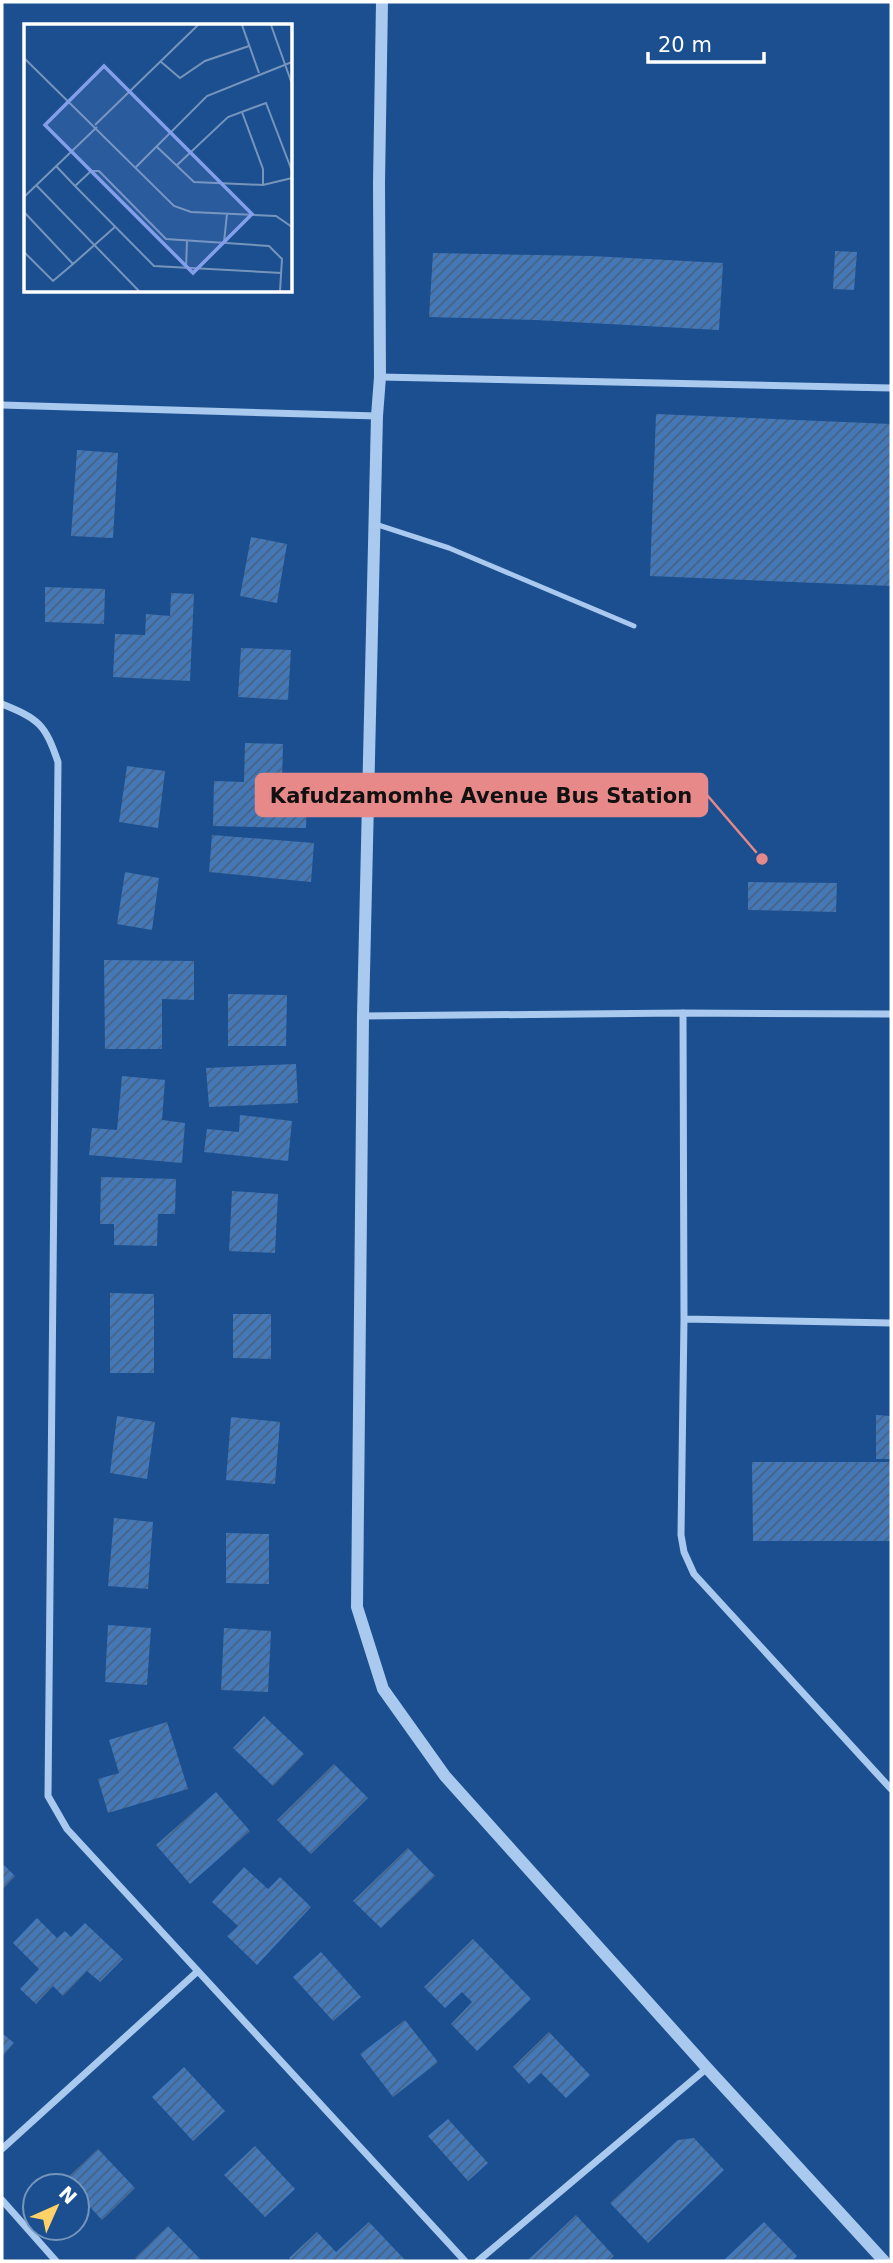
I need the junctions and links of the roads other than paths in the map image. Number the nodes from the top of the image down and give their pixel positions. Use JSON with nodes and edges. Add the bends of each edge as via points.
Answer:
{"nodes":[{"id":1,"x":382,"y":2,"type":"edge"},
{"id":2,"x":380,"y":377,"type":"junction"},
{"id":3,"x":891,"y":388,"type":"edge"},
{"id":4,"x":2,"y":405,"type":"edge"},
{"id":5,"x":377,"y":416,"type":"junction"},
{"id":6,"x":375,"y":524,"type":"junction"},
{"id":7,"x":634,"y":626,"type":"dead end"},
{"id":8,"x":2,"y":704,"type":"edge"},
{"id":9,"x":683,"y":1013,"type":"junction"},
{"id":10,"x":891,"y":1014,"type":"edge"},
{"id":11,"x":363,"y":1016,"type":"junction"},
{"id":12,"x":684,"y":1319,"type":"junction"},
{"id":13,"x":891,"y":1323,"type":"edge"},
{"id":14,"x":891,"y":1789,"type":"edge"},
{"id":15,"x":198,"y":1971,"type":"junction"},
{"id":16,"x":707,"y":2068,"type":"junction"},
{"id":17,"x":2,"y":2149,"type":"edge"},
{"id":18,"x":2,"y":2200,"type":"edge"},
{"id":19,"x":56,"y":2261,"type":"edge"},
{"id":20,"x":465,"y":2261,"type":"edge"},
{"id":21,"x":478,"y":2261,"type":"edge"},
{"id":22,"x":884,"y":2261,"type":"edge"}],
"edges":[{"from":1,"to":2,"type":"street"},
{"from":2,"to":3,"type":"street"},
{"from":2,"to":5,"type":"street"},
{"from":4,"to":5,"type":"street"},
{"from":5,"to":6,"type":"street"},
{"from":6,"to":7,"type":"lane","via":[[449,548]]},
{"from":6,"to":11,"type":"street"},
{"from":8,"to":15,"type":"street","via":[[26,713],[47,732],[58,762],[48,1796],[67,1829]]},
{"from":9,"to":10,"type":"street"},
{"from":9,"to":11,"type":"street"},
{"from":9,"to":12,"type":"street"},
{"from":11,"to":16,"type":"street","via":[[358,1607],[383,1689],[445,1776]]},
{"from":12,"to":13,"type":"street"},
{"from":12,"to":14,"type":"street","via":[[684,1552],[694,1574]]},
{"from":15,"to":17,"type":"street"},
{"from":15,"to":20,"type":"street"},
{"from":16,"to":21,"type":"street"},
{"from":16,"to":22,"type":"street"},
{"from":18,"to":19,"type":"street"}]}
